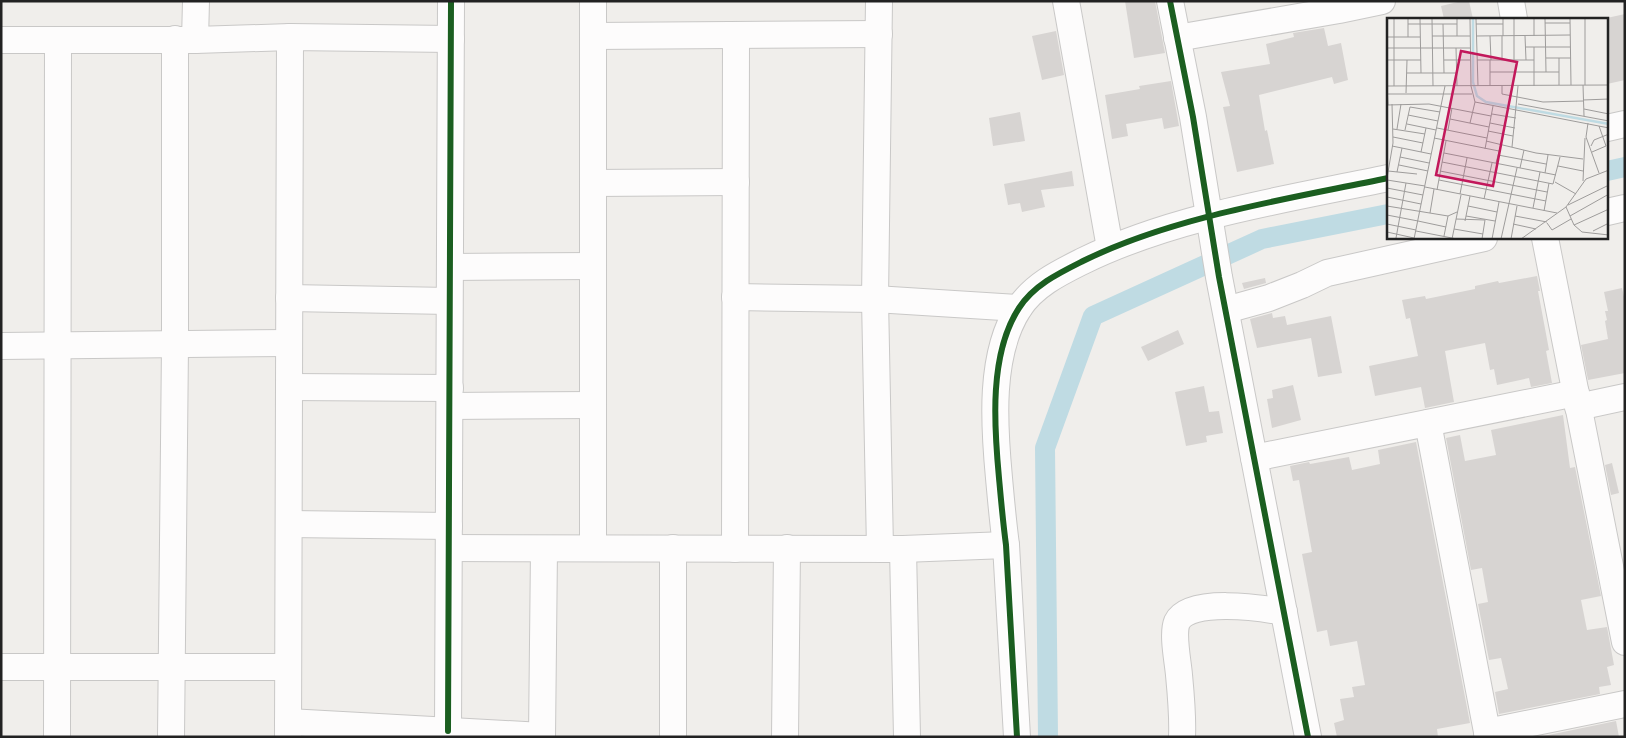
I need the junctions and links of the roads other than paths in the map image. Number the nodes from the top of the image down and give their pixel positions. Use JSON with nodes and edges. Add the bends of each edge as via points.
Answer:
{"nodes":[{"id":1,"x":196,"y":1,"type":"edge"},
{"id":2,"x":451,"y":1,"type":"edge"},
{"id":3,"x":593,"y":1,"type":"edge"},
{"id":4,"x":879,"y":1,"type":"edge"},
{"id":5,"x":1066,"y":1,"type":"edge"},
{"id":6,"x":1170,"y":1,"type":"edge"},
{"id":7,"x":1382,"y":1,"type":"edge"},
{"id":8,"x":1511,"y":1,"type":"edge"},
{"id":9,"x":1338,"y":6,"type":"edge"},
{"id":10,"x":1514,"y":18,"type":"edge"},
{"id":11,"x":879,"y":34,"type":"junction"},
{"id":12,"x":736,"y":35,"type":"junction"},
{"id":13,"x":593,"y":36,"type":"junction"},
{"id":14,"x":290,"y":38,"type":"junction"},
{"id":15,"x":1177,"y":38,"type":"junction"},
{"id":16,"x":185,"y":39,"type":"junction"},
{"id":17,"x":1,"y":40,"type":"edge"},
{"id":18,"x":58,"y":40,"type":"junction"},
{"id":19,"x":451,"y":40,"type":"junction"},
{"id":20,"x":1625,"y":124,"type":"edge"},
{"id":21,"x":1608,"y":128,"type":"edge"},
{"id":22,"x":1387,"y":178,"type":"edge"},
{"id":23,"x":736,"y":182,"type":"junction"},
{"id":24,"x":593,"y":183,"type":"junction"},
{"id":25,"x":1625,"y":208,"type":"edge"},
{"id":26,"x":1608,"y":212,"type":"edge"},
{"id":27,"x":1208,"y":216,"type":"junction"},
{"id":28,"x":1480,"y":239,"type":"edge"},
{"id":29,"x":1546,"y":239,"type":"edge"},
{"id":30,"x":1110,"y":248,"type":"junction"},
{"id":31,"x":593,"y":266,"type":"junction"},
{"id":32,"x":450,"y":267,"type":"junction"},
{"id":33,"x":735,"y":297,"type":"junction"},
{"id":34,"x":289,"y":298,"type":"junction"},
{"id":35,"x":876,"y":299,"type":"junction"},
{"id":36,"x":449,"y":300,"type":"junction"},
{"id":37,"x":1020,"y":308,"type":"junction"},
{"id":38,"x":1226,"y":310,"type":"junction"},
{"id":39,"x":289,"y":343,"type":"junction"},
{"id":40,"x":175,"y":345,"type":"junction"},
{"id":41,"x":1,"y":346,"type":"edge"},
{"id":42,"x":58,"y":346,"type":"junction"},
{"id":43,"x":289,"y":386,"type":"junction"},
{"id":44,"x":450,"y":397,"type":"junction"},
{"id":45,"x":1625,"y":397,"type":"edge"},
{"id":46,"x":1577,"y":400,"type":"junction"},
{"id":47,"x":593,"y":405,"type":"junction"},
{"id":48,"x":1428,"y":423,"type":"junction"},
{"id":49,"x":1254,"y":458,"type":"junction"},
{"id":50,"x":289,"y":524,"type":"junction"},
{"id":51,"x":449,"y":537,"type":"junction"},
{"id":52,"x":1006,"y":545,"type":"junction"},
{"id":53,"x":593,"y":548,"type":"junction"},
{"id":54,"x":673,"y":548,"type":"junction"},
{"id":55,"x":735,"y":548,"type":"junction"},
{"id":56,"x":787,"y":548,"type":"junction"},
{"id":57,"x":1616,"y":548,"type":"edge"},
{"id":58,"x":544,"y":549,"type":"junction"},
{"id":59,"x":891,"y":549,"type":"junction"},
{"id":60,"x":1284,"y":612,"type":"junction"},
{"id":61,"x":1625,"y":642,"type":"edge"},
{"id":62,"x":1,"y":667,"type":"edge"},
{"id":63,"x":288,"y":667,"type":"junction"},
{"id":64,"x":57,"y":668,"type":"junction"},
{"id":65,"x":171,"y":668,"type":"junction"},
{"id":66,"x":1625,"y":704,"type":"edge"},
{"id":67,"x":288,"y":730,"type":"edge"},
{"id":68,"x":448,"y":731,"type":"junction"},
{"id":69,"x":404,"y":733,"type":"edge"},
{"id":70,"x":1487,"y":735,"type":"edge"},
{"id":71,"x":542,"y":736,"type":"edge"},
{"id":72,"x":57,"y":737,"type":"edge"},
{"id":73,"x":171,"y":737,"type":"edge"},
{"id":74,"x":673,"y":737,"type":"edge"},
{"id":75,"x":785,"y":737,"type":"edge"},
{"id":76,"x":907,"y":737,"type":"edge"},
{"id":77,"x":1017,"y":737,"type":"edge"},
{"id":78,"x":1182,"y":737,"type":"edge"},
{"id":79,"x":1308,"y":737,"type":"edge"}],
"edges":[{"from":1,"to":16,"type":"street"},
{"from":2,"to":19,"type":"street"},
{"from":3,"to":13,"type":"street"},
{"from":4,"to":11,"type":"street"},
{"from":5,"to":30,"type":"street"},
{"from":6,"to":15,"type":"street"},
{"from":7,"to":9,"type":"street"},
{"from":8,"to":10,"type":"street"},
{"from":9,"to":15,"type":"street"},
{"from":11,"to":12,"type":"street"},
{"from":11,"to":35,"type":"street"},
{"from":12,"to":13,"type":"street"},
{"from":12,"to":23,"type":"street"},
{"from":13,"to":24,"type":"street"},
{"from":14,"to":16,"type":"street"},
{"from":14,"to":19,"type":"street"},
{"from":14,"to":34,"type":"street"},
{"from":15,"to":27,"type":"street"},
{"from":16,"to":18,"type":"street"},
{"from":16,"to":40,"type":"street"},
{"from":17,"to":18,"type":"street"},
{"from":18,"to":42,"type":"street"},
{"from":19,"to":32,"type":"street"},
{"from":20,"to":21,"type":"street"},
{"from":22,"to":27,"type":"street"},
{"from":23,"to":24,"type":"street"},
{"from":23,"to":33,"type":"street"},
{"from":24,"to":31,"type":"street"},
{"from":25,"to":26,"type":"street"},
{"from":27,"to":30,"type":"street"},
{"from":27,"to":38,"type":"street"},
{"from":28,"to":38,"type":"street","via":[[1327,273],[1268,298]]},
{"from":29,"to":46,"type":"street"},
{"from":30,"to":37,"type":"street","via":[[1039,286]]},
{"from":31,"to":32,"type":"street"},
{"from":31,"to":47,"type":"street"},
{"from":32,"to":36,"type":"street"},
{"from":33,"to":35,"type":"street"},
{"from":33,"to":55,"type":"street"},
{"from":34,"to":36,"type":"street"},
{"from":34,"to":39,"type":"street"},
{"from":35,"to":37,"type":"street"},
{"from":35,"to":59,"type":"street"},
{"from":36,"to":44,"type":"street"},
{"from":37,"to":52,"type":"street","via":[[1003,343],[996,387],[995,434]]},
{"from":38,"to":49,"type":"street"},
{"from":39,"to":40,"type":"street"},
{"from":39,"to":43,"type":"street"},
{"from":40,"to":42,"type":"street"},
{"from":40,"to":65,"type":"street"},
{"from":41,"to":42,"type":"street"},
{"from":42,"to":64,"type":"street"},
{"from":43,"to":44,"type":"street"},
{"from":43,"to":50,"type":"street"},
{"from":44,"to":47,"type":"street"},
{"from":44,"to":51,"type":"street"},
{"from":45,"to":46,"type":"street"},
{"from":46,"to":48,"type":"street"},
{"from":46,"to":57,"type":"street"},
{"from":47,"to":53,"type":"street"},
{"from":48,"to":49,"type":"street"},
{"from":48,"to":70,"type":"street"},
{"from":49,"to":60,"type":"street"},
{"from":50,"to":51,"type":"street"},
{"from":50,"to":63,"type":"street"},
{"from":51,"to":58,"type":"street"},
{"from":51,"to":68,"type":"street"},
{"from":52,"to":59,"type":"street"},
{"from":52,"to":77,"type":"street"},
{"from":53,"to":54,"type":"street"},
{"from":53,"to":58,"type":"street"},
{"from":54,"to":55,"type":"street"},
{"from":54,"to":74,"type":"street"},
{"from":55,"to":56,"type":"street"},
{"from":56,"to":59,"type":"street"},
{"from":56,"to":75,"type":"street"},
{"from":57,"to":61,"type":"street"},
{"from":58,"to":71,"type":"street"},
{"from":59,"to":76,"type":"street"},
{"from":60,"to":78,"type":"street","via":[[1229,606],[1196,610],[1181,616],[1175,631]]},
{"from":60,"to":79,"type":"street"},
{"from":62,"to":64,"type":"street"},
{"from":63,"to":65,"type":"street"},
{"from":63,"to":67,"type":"street"},
{"from":64,"to":65,"type":"street"},
{"from":64,"to":72,"type":"street"},
{"from":65,"to":73,"type":"street"},
{"from":66,"to":70,"type":"street"},
{"from":67,"to":69,"type":"street"},
{"from":68,"to":69,"type":"street"},
{"from":68,"to":71,"type":"street"}]}
